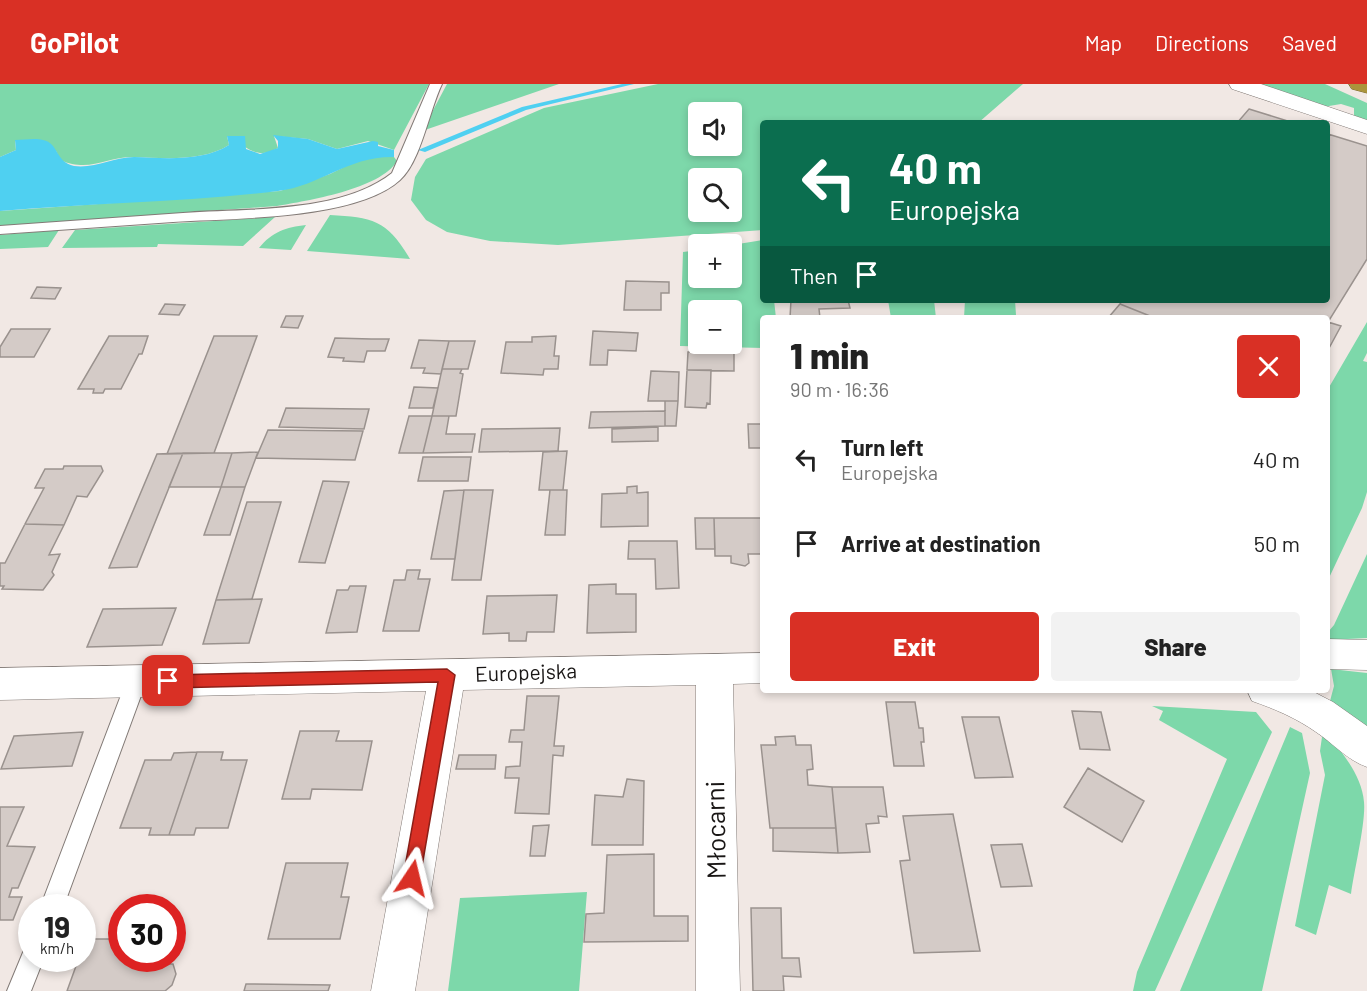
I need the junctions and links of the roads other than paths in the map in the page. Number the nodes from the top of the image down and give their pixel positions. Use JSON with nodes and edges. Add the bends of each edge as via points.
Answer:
{"nodes":[{"id":1,"x":436,"y":84,"type":"edge"},
{"id":2,"x":1240,"y":84,"type":"edge"},
{"id":3,"x":1360,"y":84,"type":"edge"},
{"id":4,"x":1367,"y":87,"type":"edge"},
{"id":5,"x":1367,"y":127,"type":"edge"},
{"id":6,"x":0,"y":230,"type":"edge"},
{"id":7,"x":1330,"y":654,"type":"edge"},
{"id":8,"x":1367,"y":655,"type":"edge"},
{"id":9,"x":760,"y":668,"type":"edge"},
{"id":10,"x":714,"y":670,"type":"junction"},
{"id":11,"x":447,"y":675,"type":"junction"},
{"id":12,"x":136,"y":682,"type":"junction"},
{"id":13,"x":0,"y":684,"type":"edge"},
{"id":14,"x":1273,"y":693,"type":"edge"},
{"id":15,"x":1367,"y":750,"type":"edge"},
{"id":16,"x":56,"y":894,"type":"edge"},
{"id":17,"x":26,"y":972,"type":"edge"},
{"id":18,"x":19,"y":991,"type":"edge"},
{"id":19,"x":393,"y":991,"type":"edge"},
{"id":20,"x":718,"y":991,"type":"edge"}],
"edges":[{"from":1,"to":6,"type":"lane","via":[[400,173],[370,191],[297,209]]},
{"from":2,"to":5,"type":"street"},
{"from":3,"to":4,"type":"highway"},
{"from":7,"to":8,"type":"street"},
{"from":9,"to":10,"type":"street","name":"Europejska"},
{"from":10,"to":11,"type":"street","name":"Europejska"},
{"from":10,"to":20,"type":"street","name":"Młocarni"},
{"from":11,"to":12,"type":"street","name":"Europejska"},
{"from":11,"to":19,"type":"street"},
{"from":12,"to":13,"type":"street","name":"Europejska"},
{"from":12,"to":16,"type":"lane"},
{"from":14,"to":15,"type":"street","via":[[1333,720]]},
{"from":17,"to":18,"type":"lane"}]}
